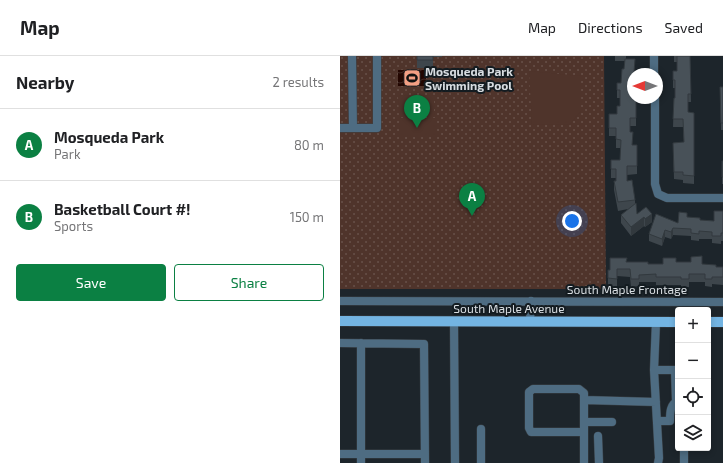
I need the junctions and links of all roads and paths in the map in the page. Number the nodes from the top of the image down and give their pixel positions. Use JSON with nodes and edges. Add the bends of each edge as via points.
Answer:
{"nodes":[{"id":1,"x":352,"y":56,"type":"edge"},
{"id":2,"x":377,"y":56,"type":"edge"},
{"id":3,"x":654,"y":56,"type":"edge"},
{"id":4,"x":654,"y":68,"type":"edge"},
{"id":5,"x":654,"y":104,"type":"edge"},
{"id":6,"x":340,"y":128,"type":"edge"},
{"id":7,"x":353,"y":128,"type":"junction"},
{"id":8,"x":723,"y":198,"type":"edge"},
{"id":9,"x":340,"y":301,"type":"edge"},
{"id":10,"x":531,"y":301,"type":"junction"},
{"id":11,"x":723,"y":302,"type":"edge"},
{"id":12,"x":340,"y":321,"type":"edge"},
{"id":13,"x":454,"y":321,"type":"junction"},
{"id":14,"x":530,"y":321,"type":"junction"},
{"id":15,"x":656,"y":322,"type":"junction"},
{"id":16,"x":675,"y":322,"type":"edge"},
{"id":17,"x":711,"y":322,"type":"edge"},
{"id":18,"x":723,"y":322,"type":"edge"},
{"id":19,"x":340,"y":343,"type":"edge"},
{"id":20,"x":361,"y":343,"type":"junction"},
{"id":21,"x":654,"y":370,"type":"junction"},
{"id":22,"x":675,"y":370,"type":"edge"},
{"id":23,"x":584,"y":400,"type":"junction"},
{"id":24,"x":656,"y":402,"type":"junction"},
{"id":25,"x":675,"y":403,"type":"edge"},
{"id":26,"x":657,"y":421,"type":"junction"},
{"id":27,"x":584,"y":422,"type":"junction"},
{"id":28,"x":612,"y":422,"type":"dead end"},
{"id":29,"x":481,"y":429,"type":"dead end"},
{"id":30,"x":584,"y":432,"type":"junction"},
{"id":31,"x":598,"y":436,"type":"dead end"},
{"id":32,"x":684,"y":451,"type":"edge"},
{"id":33,"x":340,"y":454,"type":"edge"},
{"id":34,"x":361,"y":454,"type":"junction"},
{"id":35,"x":425,"y":454,"type":"junction"},
{"id":36,"x":361,"y":463,"type":"edge"},
{"id":37,"x":425,"y":463,"type":"edge"},
{"id":38,"x":455,"y":463,"type":"edge"},
{"id":39,"x":481,"y":463,"type":"edge"},
{"id":40,"x":584,"y":463,"type":"edge"},
{"id":41,"x":599,"y":463,"type":"edge"},
{"id":42,"x":658,"y":463,"type":"edge"},
{"id":43,"x":684,"y":463,"type":"edge"}],
"edges":[{"from":1,"to":7,"type":"street"},
{"from":2,"to":7,"type":"street","via":[[377,128]]},
{"from":3,"to":4,"type":"street"},
{"from":5,"to":8,"type":"street","via":[[655,184],[658,194],[667,198]]},
{"from":6,"to":7,"type":"street"},
{"from":9,"to":10,"type":"street","name":"South Maple Frontage"},
{"from":10,"to":11,"type":"street","name":"South Maple Frontage"},
{"from":10,"to":14,"type":"street"},
{"from":12,"to":13,"type":"main road","name":"South Maple Avenue"},
{"from":13,"to":14,"type":"main road","name":"South Maple Avenue"},
{"from":13,"to":38,"type":"street"},
{"from":14,"to":15,"type":"main road","name":"South Maple Avenue"},
{"from":15,"to":16,"type":"main road","name":"South Maple Avenue"},
{"from":15,"to":21,"type":"street"},
{"from":17,"to":18,"type":"main road"},
{"from":19,"to":20,"type":"street"},
{"from":20,"to":34,"type":"street"},
{"from":20,"to":35,"type":"street","via":[[424,344]]},
{"from":21,"to":22,"type":"street"},
{"from":21,"to":24,"type":"street"},
{"from":23,"to":24,"type":"street"},
{"from":23,"to":27,"type":"street"},
{"from":23,"to":30,"type":"street","via":[[584,393],[580,389],[533,389],[529,392],[531,432]]},
{"from":24,"to":26,"type":"street"},
{"from":25,"to":26,"type":"street","via":[[672,405],[670,421]]},
{"from":26,"to":42,"type":"street"},
{"from":27,"to":28,"type":"street"},
{"from":27,"to":30,"type":"street"},
{"from":29,"to":39,"type":"street"},
{"from":30,"to":40,"type":"street"},
{"from":31,"to":41,"type":"street"},
{"from":32,"to":43,"type":"street"},
{"from":33,"to":34,"type":"street"},
{"from":34,"to":35,"type":"street"},
{"from":34,"to":36,"type":"street"},
{"from":35,"to":37,"type":"street"}]}
